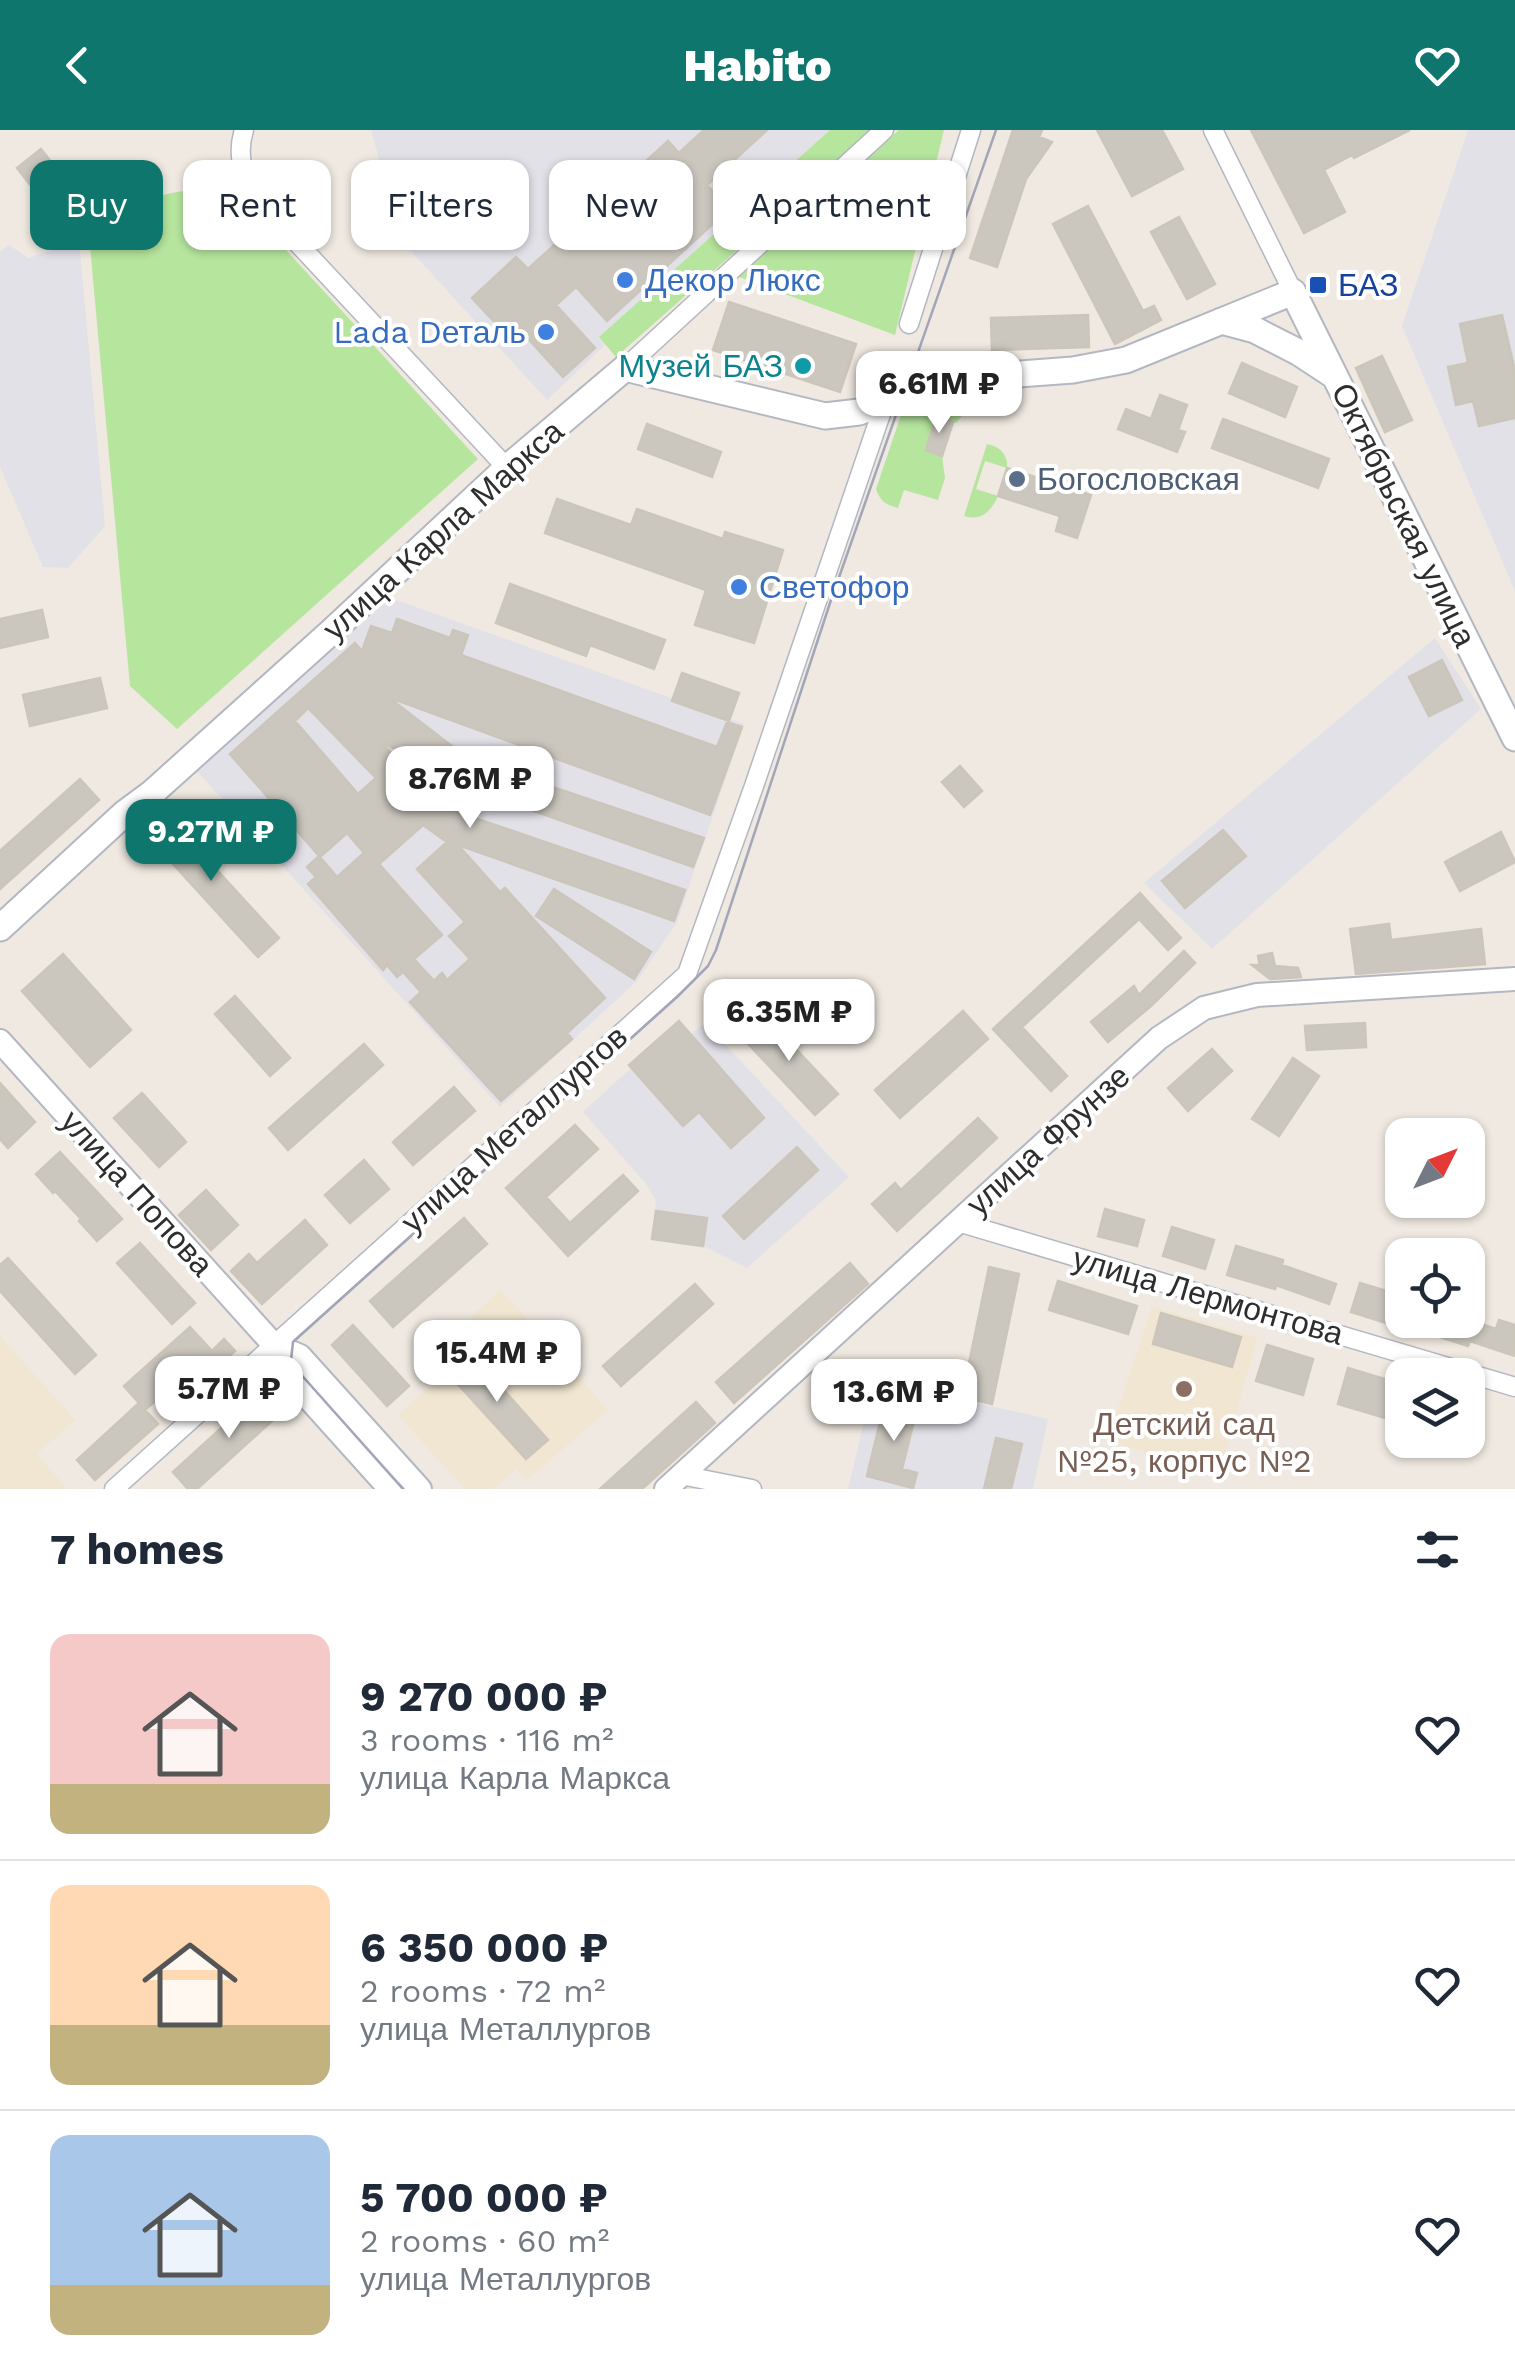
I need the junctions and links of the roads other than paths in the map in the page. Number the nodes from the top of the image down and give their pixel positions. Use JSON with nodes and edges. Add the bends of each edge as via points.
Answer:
{"nodes":[{"id":1,"x":244,"y":130,"type":"edge"},
{"id":2,"x":884,"y":130,"type":"edge"},
{"id":3,"x":971,"y":130,"type":"edge"},
{"id":4,"x":1213,"y":130,"type":"edge"},
{"id":5,"x":1293,"y":292,"type":"junction"},
{"id":6,"x":1221,"y":321,"type":"junction"},
{"id":7,"x":909,"y":324,"type":"dead end"},
{"id":8,"x":625,"y":368,"type":"junction"},
{"id":9,"x":1335,"y":376,"type":"junction"},
{"id":10,"x":885,"y":402,"type":"junction"},
{"id":11,"x":506,"y":468,"type":"junction"},
{"id":12,"x":1515,"y":738,"type":"edge"},
{"id":13,"x":0,"y":928,"type":"edge"},
{"id":14,"x":1515,"y":979,"type":"edge"},
{"id":15,"x":0,"y":1041,"type":"edge"},
{"id":16,"x":958,"y":1222,"type":"junction"},
{"id":17,"x":274,"y":1345,"type":"junction"},
{"id":18,"x":1515,"y":1387,"type":"edge"},
{"id":19,"x":673,"y":1482,"type":"edge"},
{"id":20,"x":114,"y":1489,"type":"edge"},
{"id":21,"x":390,"y":1489,"type":"edge"},
{"id":22,"x":420,"y":1489,"type":"edge"},
{"id":23,"x":752,"y":1489,"type":"edge"}],
"edges":[{"from":1,"to":11,"type":"street","via":[[243,174],[262,205]]},
{"from":2,"to":8,"type":"street","name":"улица Карла Маркса"},
{"from":3,"to":7,"type":"street"},
{"from":4,"to":5,"type":"street"},
{"from":5,"to":6,"type":"main road"},
{"from":5,"to":9,"type":"main road","name":"Октябрьская улица"},
{"from":6,"to":9,"type":"main road","via":[[1255,330]]},
{"from":6,"to":10,"type":"main road","via":[[1126,360],[906,388]]},
{"from":8,"to":10,"type":"main road","via":[[824,416]]},
{"from":8,"to":11,"type":"main road","name":"улица Карла Маркса"},
{"from":9,"to":12,"type":"main road","name":"Октябрьская улица"},
{"from":10,"to":17,"type":"street","name":"улица Металлургов","via":[[686,974]]},
{"from":11,"to":13,"type":"main road","name":"улица Карла Маркса"},
{"from":14,"to":16,"type":"street","name":"улица Фрунзе","via":[[1257,995],[1204,1008],[1159,1038]]},
{"from":15,"to":17,"type":"street","name":"улица Попова"},
{"from":16,"to":18,"type":"street","name":"улица Лермонтова"},
{"from":16,"to":19,"type":"street","name":"улица Фрунзе"},
{"from":17,"to":20,"type":"street","name":"улица Металлургов"},
{"from":17,"to":21,"type":"street","name":"улица Попова","via":[[283,1370]]},
{"from":17,"to":22,"type":"street","name":"улица Попова","via":[[300,1356]]},
{"from":19,"to":23,"type":"street"}]}
